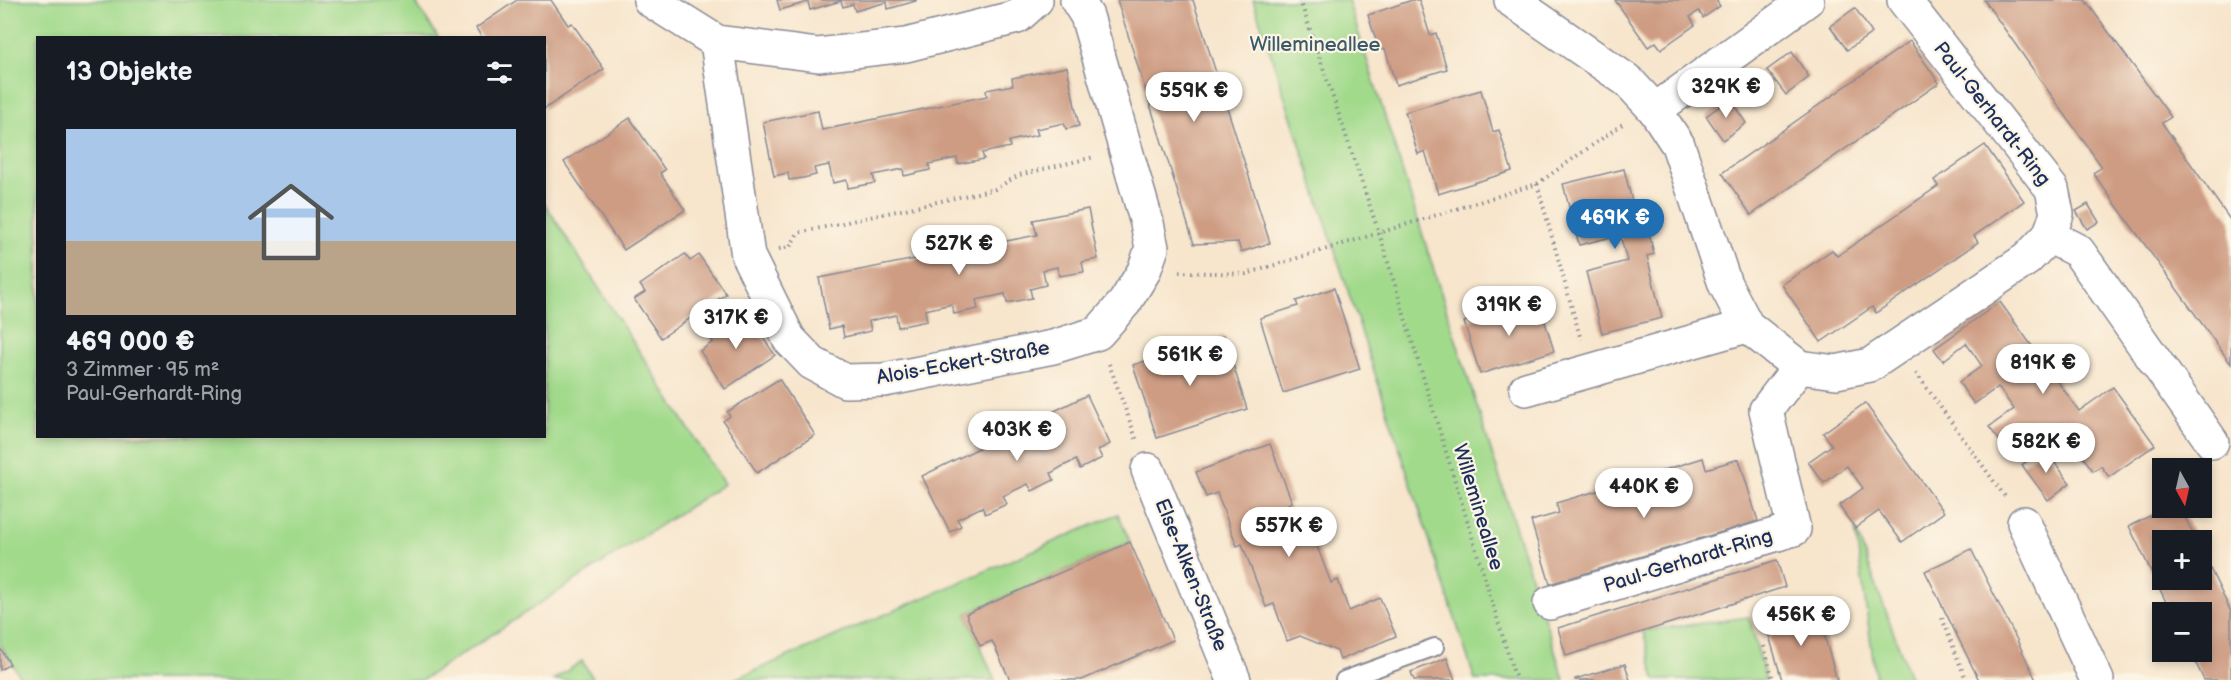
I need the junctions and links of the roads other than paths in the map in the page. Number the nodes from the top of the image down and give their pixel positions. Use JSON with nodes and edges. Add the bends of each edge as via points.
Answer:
{"nodes":[{"id":1,"x":650,"y":0,"type":"edge"},
{"id":2,"x":1036,"y":0,"type":"edge"},
{"id":3,"x":1077,"y":0,"type":"edge"},
{"id":4,"x":1511,"y":0,"type":"edge"},
{"id":5,"x":1807,"y":0,"type":"edge"},
{"id":6,"x":1904,"y":0,"type":"edge"},
{"id":7,"x":717,"y":42,"type":"junction"},
{"id":8,"x":1656,"y":110,"type":"junction"},
{"id":9,"x":2049,"y":236,"type":"junction"},
{"id":10,"x":1747,"y":326,"type":"junction"},
{"id":11,"x":1799,"y":367,"type":"junction"},
{"id":12,"x":1526,"y":388,"type":"dead end"},
{"id":13,"x":2212,"y":442,"type":"dead end"},
{"id":14,"x":1148,"y":470,"type":"road end"},
{"id":15,"x":2024,"y":523,"type":"road end"},
{"id":16,"x":1550,"y":603,"type":"dead end"},
{"id":17,"x":1435,"y":647,"type":"dead end"},
{"id":18,"x":1234,"y":680,"type":"edge"},
{"id":19,"x":1344,"y":680,"type":"edge"},
{"id":20,"x":2097,"y":680,"type":"edge"}],
"edges":[{"from":1,"to":7,"type":"street"},
{"from":2,"to":7,"type":"street","via":[[1017,17],[906,45],[818,55]]},
{"from":3,"to":7,"type":"street","name":"Alois-Eckert-Straße","via":[[1087,16],[1152,248],[1144,271],[1125,302],[1098,333],[1053,347],[884,380],[845,381],[812,363],[789,339],[748,256]]},
{"from":4,"to":8,"type":"street","via":[[1628,81]]},
{"from":5,"to":8,"type":"street"},
{"from":6,"to":9,"type":"street","name":"Paul-Gerhardt-Ring","via":[[2052,189],[2058,214]]},
{"from":8,"to":10,"type":"street","via":[[1678,145],[1725,284]]},
{"from":9,"to":11,"type":"street","name":"Paul-Gerhardt-Ring","via":[[2027,259],[1870,365],[1836,372]]},
{"from":9,"to":13,"type":"street","via":[[2078,251]]},
{"from":10,"to":11,"type":"street"},
{"from":10,"to":12,"type":"street"},
{"from":11,"to":16,"type":"street","name":"Paul-Gerhardt-Ring","via":[[1766,410],[1794,529]]},
{"from":14,"to":18,"type":"street","name":"Else-Alken-Straße"},
{"from":15,"to":20,"type":"street"},
{"from":17,"to":19,"type":"lane"}]}
